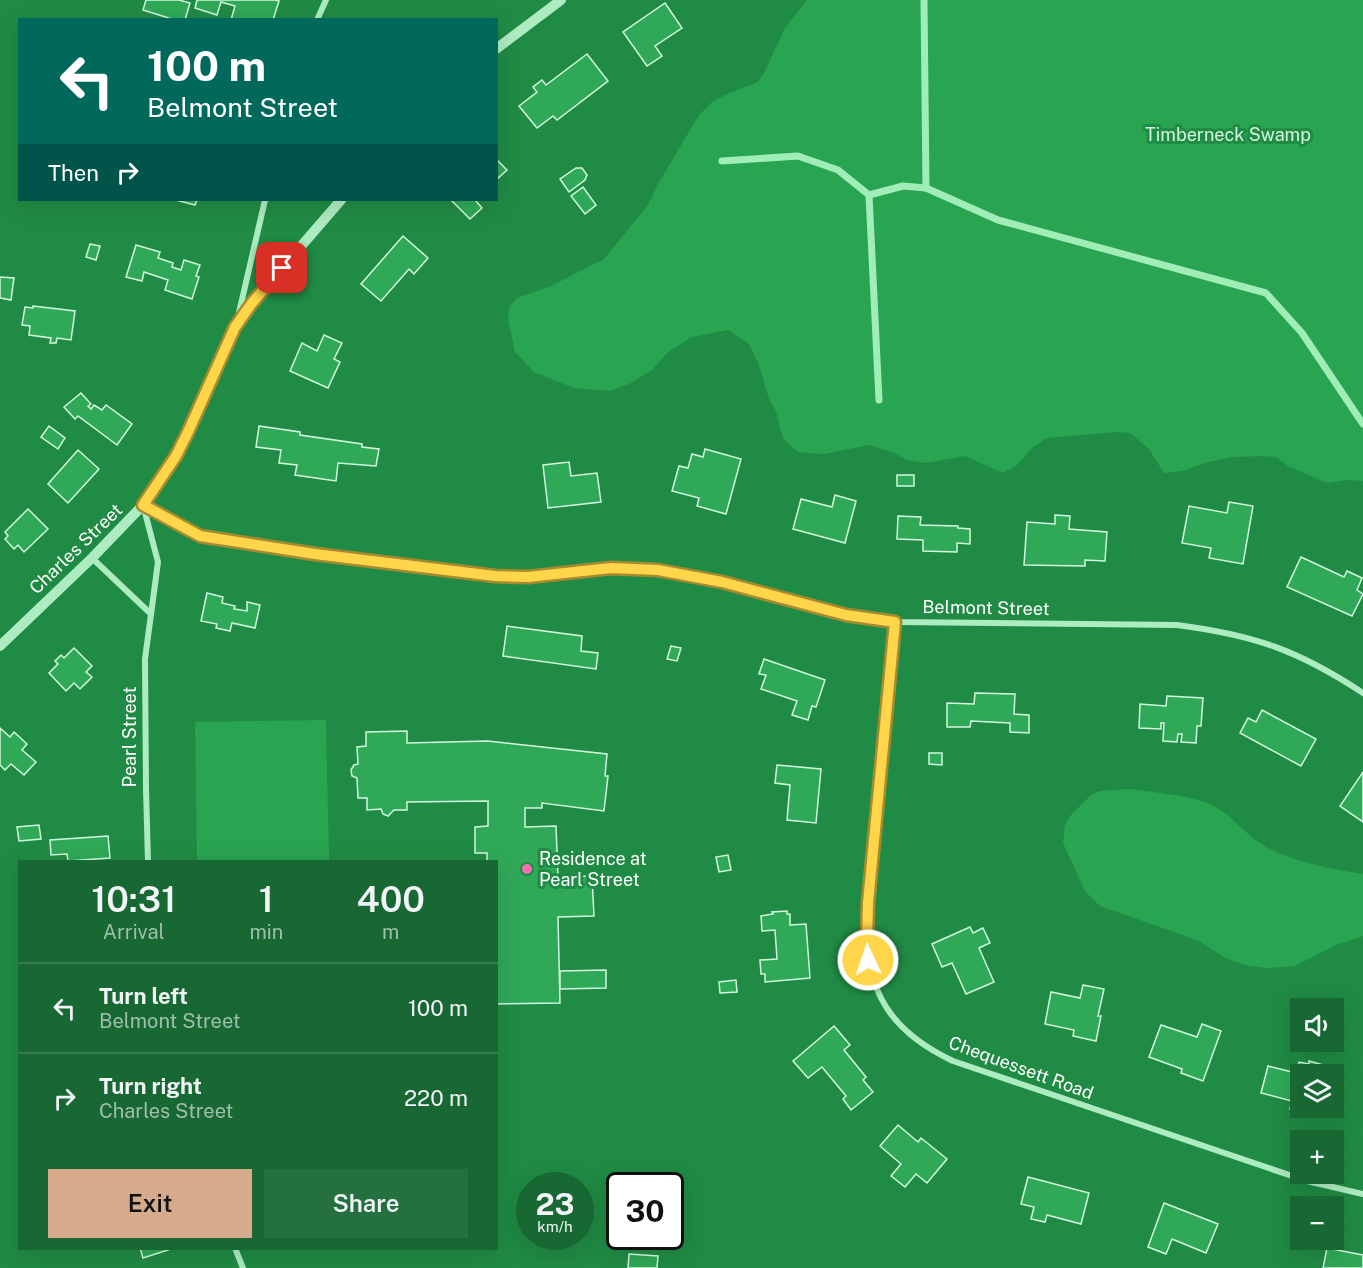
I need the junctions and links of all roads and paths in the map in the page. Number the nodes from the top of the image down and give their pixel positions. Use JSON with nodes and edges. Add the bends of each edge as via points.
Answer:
{"nodes":[{"id":1,"x":326,"y":0,"type":"edge"},
{"id":2,"x":561,"y":0,"type":"edge"},
{"id":3,"x":318,"y":18,"type":"edge"},
{"id":4,"x":498,"y":47,"type":"edge"},
{"id":5,"x":265,"y":201,"type":"edge"},
{"id":6,"x":339,"y":201,"type":"edge"},
{"id":7,"x":235,"y":327,"type":"junction"},
{"id":8,"x":143,"y":505,"type":"junction"},
{"id":9,"x":92,"y":558,"type":"junction"},
{"id":10,"x":151,"y":614,"type":"junction"},
{"id":11,"x":895,"y":622,"type":"junction"},
{"id":12,"x":0,"y":645,"type":"edge"},
{"id":13,"x":1363,"y":693,"type":"edge"},
{"id":14,"x":148,"y":860,"type":"edge"},
{"id":15,"x":1363,"y":1194,"type":"edge"},
{"id":16,"x":236,"y":1250,"type":"edge"},
{"id":17,"x":243,"y":1268,"type":"edge"}],
"edges":[{"from":1,"to":3,"type":"street"},
{"from":2,"to":4,"type":"street"},
{"from":5,"to":7,"type":"street"},
{"from":6,"to":7,"type":"street","name":"Charles Street"},
{"from":7,"to":8,"type":"street","name":"Charles Street","via":[[176,456]]},
{"from":8,"to":9,"type":"street","name":"Charles Street"},
{"from":8,"to":10,"type":"street","name":"Pearl Street","via":[[158,562]]},
{"from":8,"to":11,"type":"street","name":"Belmont Street","via":[[200,536],[315,554],[495,576],[528,577],[611,568],[672,572],[846,615]]},
{"from":9,"to":10,"type":"street"},
{"from":9,"to":12,"type":"street","name":"Charles Street"},
{"from":10,"to":14,"type":"street","name":"Pearl Street","via":[[145,682]]},
{"from":11,"to":13,"type":"street","name":"Belmont Street","via":[[1177,625],[1207,629],[1254,639],[1296,654]]},
{"from":11,"to":15,"type":"street","name":"Chequessett Road","via":[[867,939],[874,981],[894,1018],[916,1041],[953,1061],[1306,1181]]},
{"from":16,"to":17,"type":"street"}]}
